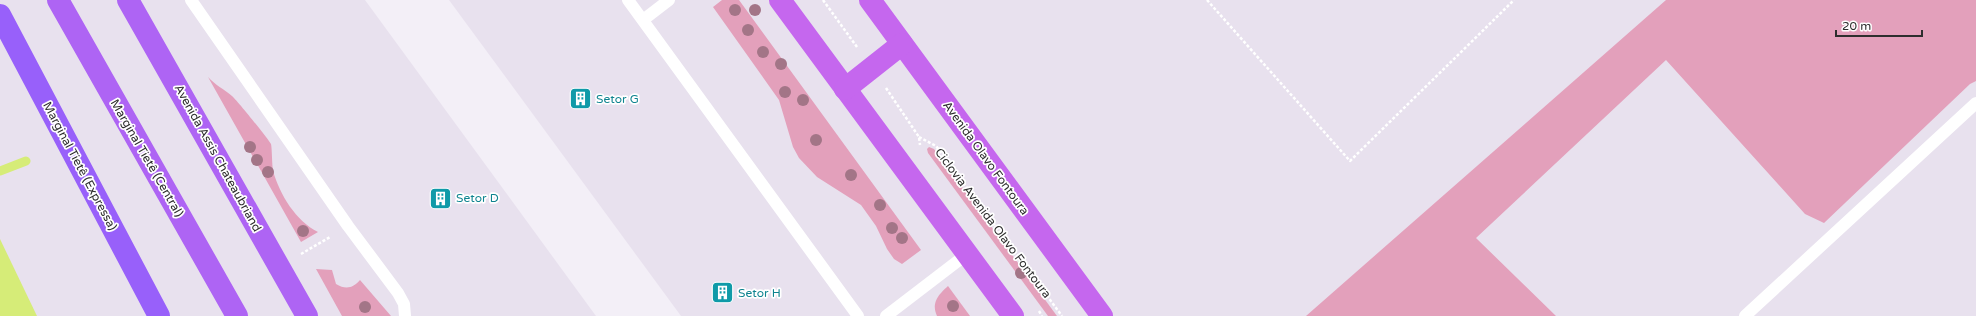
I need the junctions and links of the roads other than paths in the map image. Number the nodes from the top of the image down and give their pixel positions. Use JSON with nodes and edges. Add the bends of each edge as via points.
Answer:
{"nodes":[{"id":1,"x":58,"y":0,"type":"edge"},
{"id":2,"x":128,"y":0,"type":"edge"},
{"id":3,"x":191,"y":0,"type":"edge"},
{"id":4,"x":628,"y":0,"type":"edge"},
{"id":5,"x":669,"y":0,"type":"edge"},
{"id":6,"x":780,"y":0,"type":"edge"},
{"id":7,"x":870,"y":0,"type":"edge"},
{"id":8,"x":0,"y":15,"type":"edge"},
{"id":9,"x":643,"y":20,"type":"junction"},
{"id":10,"x":902,"y":44,"type":"junction"},
{"id":11,"x":845,"y":89,"type":"junction"},
{"id":12,"x":1976,"y":103,"type":"edge"},
{"id":13,"x":967,"y":254,"type":"junction"},
{"id":14,"x":159,"y":316,"type":"edge"},
{"id":15,"x":237,"y":316,"type":"edge"},
{"id":16,"x":307,"y":316,"type":"edge"},
{"id":17,"x":405,"y":316,"type":"edge"},
{"id":18,"x":858,"y":316,"type":"edge"},
{"id":19,"x":886,"y":316,"type":"edge"},
{"id":20,"x":1013,"y":316,"type":"edge"},
{"id":21,"x":1102,"y":316,"type":"edge"},
{"id":22,"x":1745,"y":316,"type":"edge"}],
"edges":[{"from":1,"to":15,"type":"highway","name":"Marginal Tietê (Central)"},
{"from":2,"to":16,"type":"highway","name":"Avenida Assis Chateaubriand"},
{"from":3,"to":17,"type":"lane","via":[[348,226],[398,293],[404,304]]},
{"from":4,"to":9,"type":"lane"},
{"from":5,"to":9,"type":"lane"},
{"from":6,"to":11,"type":"main road"},
{"from":7,"to":10,"type":"main road","name":"Avenida Olavo Fontoura"},
{"from":8,"to":14,"type":"highway","name":"Marginal Tietê (Expressa)"},
{"from":9,"to":18,"type":"lane"},
{"from":10,"to":11,"type":"main road"},
{"from":10,"to":21,"type":"main road","name":"Avenida Olavo Fontoura"},
{"from":11,"to":13,"type":"main road"},
{"from":12,"to":22,"type":"lane"},
{"from":13,"to":19,"type":"lane"},
{"from":13,"to":20,"type":"main road"}]}
